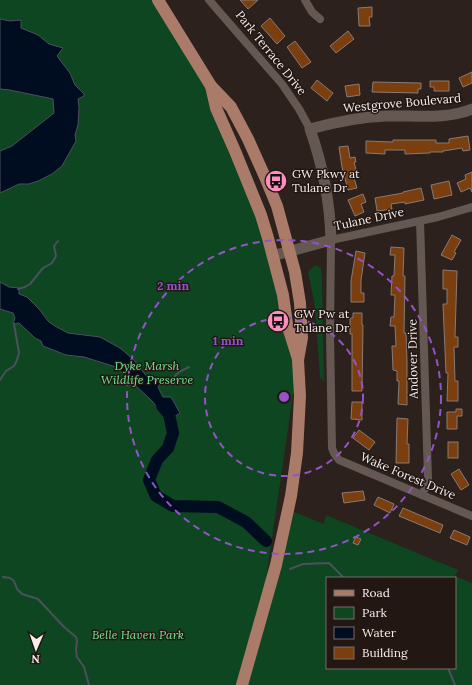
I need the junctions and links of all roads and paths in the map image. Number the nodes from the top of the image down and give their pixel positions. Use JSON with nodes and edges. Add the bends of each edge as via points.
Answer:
{"nodes":[{"id":1,"x":158,"y":0,"type":"edge"},
{"id":2,"x":209,"y":0,"type":"edge"},
{"id":3,"x":305,"y":0,"type":"edge"},
{"id":4,"x":320,"y":19,"type":"dead end"},
{"id":5,"x":211,"y":86,"type":"junction"},
{"id":6,"x":472,"y":109,"type":"edge"},
{"id":7,"x":310,"y":129,"type":"junction"},
{"id":8,"x":472,"y":207,"type":"edge"},
{"id":9,"x":420,"y":221,"type":"junction"},
{"id":10,"x":331,"y":240,"type":"junction"},
{"id":11,"x":290,"y":252,"type":"junction"},
{"id":12,"x":272,"y":256,"type":"junction"},
{"id":13,"x":298,"y":360,"type":"junction"},
{"id":14,"x":336,"y":457,"type":"joint"},
{"id":15,"x":422,"y":495,"type":"junction"},
{"id":16,"x":472,"y":516,"type":"edge"},
{"id":17,"x":242,"y":685,"type":"edge"}],
"edges":[{"from":1,"to":5,"type":"main road"},
{"from":2,"to":7,"type":"street","name":"Park Terrace Drive","via":[[282,84]]},
{"from":3,"to":4,"type":"street"},
{"from":5,"to":11,"type":"main road","via":[[231,107],[248,139],[277,206]]},
{"from":5,"to":12,"type":"main road","via":[[216,108],[261,215]]},
{"from":6,"to":7,"type":"street","name":"Westgrove Boulevard","via":[[445,115],[367,117]]},
{"from":7,"to":10,"type":"street","name":"Park Terrace Drive","via":[[327,188]]},
{"from":8,"to":9,"type":"street","name":"Tulane Drive"},
{"from":9,"to":10,"type":"street","name":"Tulane Drive"},
{"from":9,"to":15,"type":"street","name":"Andover Drive","via":[[428,478]]},
{"from":10,"to":11,"type":"street","name":"Tulane Drive"},
{"from":10,"to":14,"type":"street","name":"Park Terrace Drive","via":[[332,448]]},
{"from":11,"to":12,"type":"street","name":"Tulane Drive"},
{"from":11,"to":13,"type":"main road","via":[[302,319]]},
{"from":12,"to":13,"type":"main road"},
{"from":13,"to":17,"type":"main road","via":[[300,396],[297,453],[291,496],[278,559]]},
{"from":14,"to":15,"type":"street","name":"Wake Forest Drive"},
{"from":15,"to":16,"type":"street","name":"Wake Forest Drive"}]}
